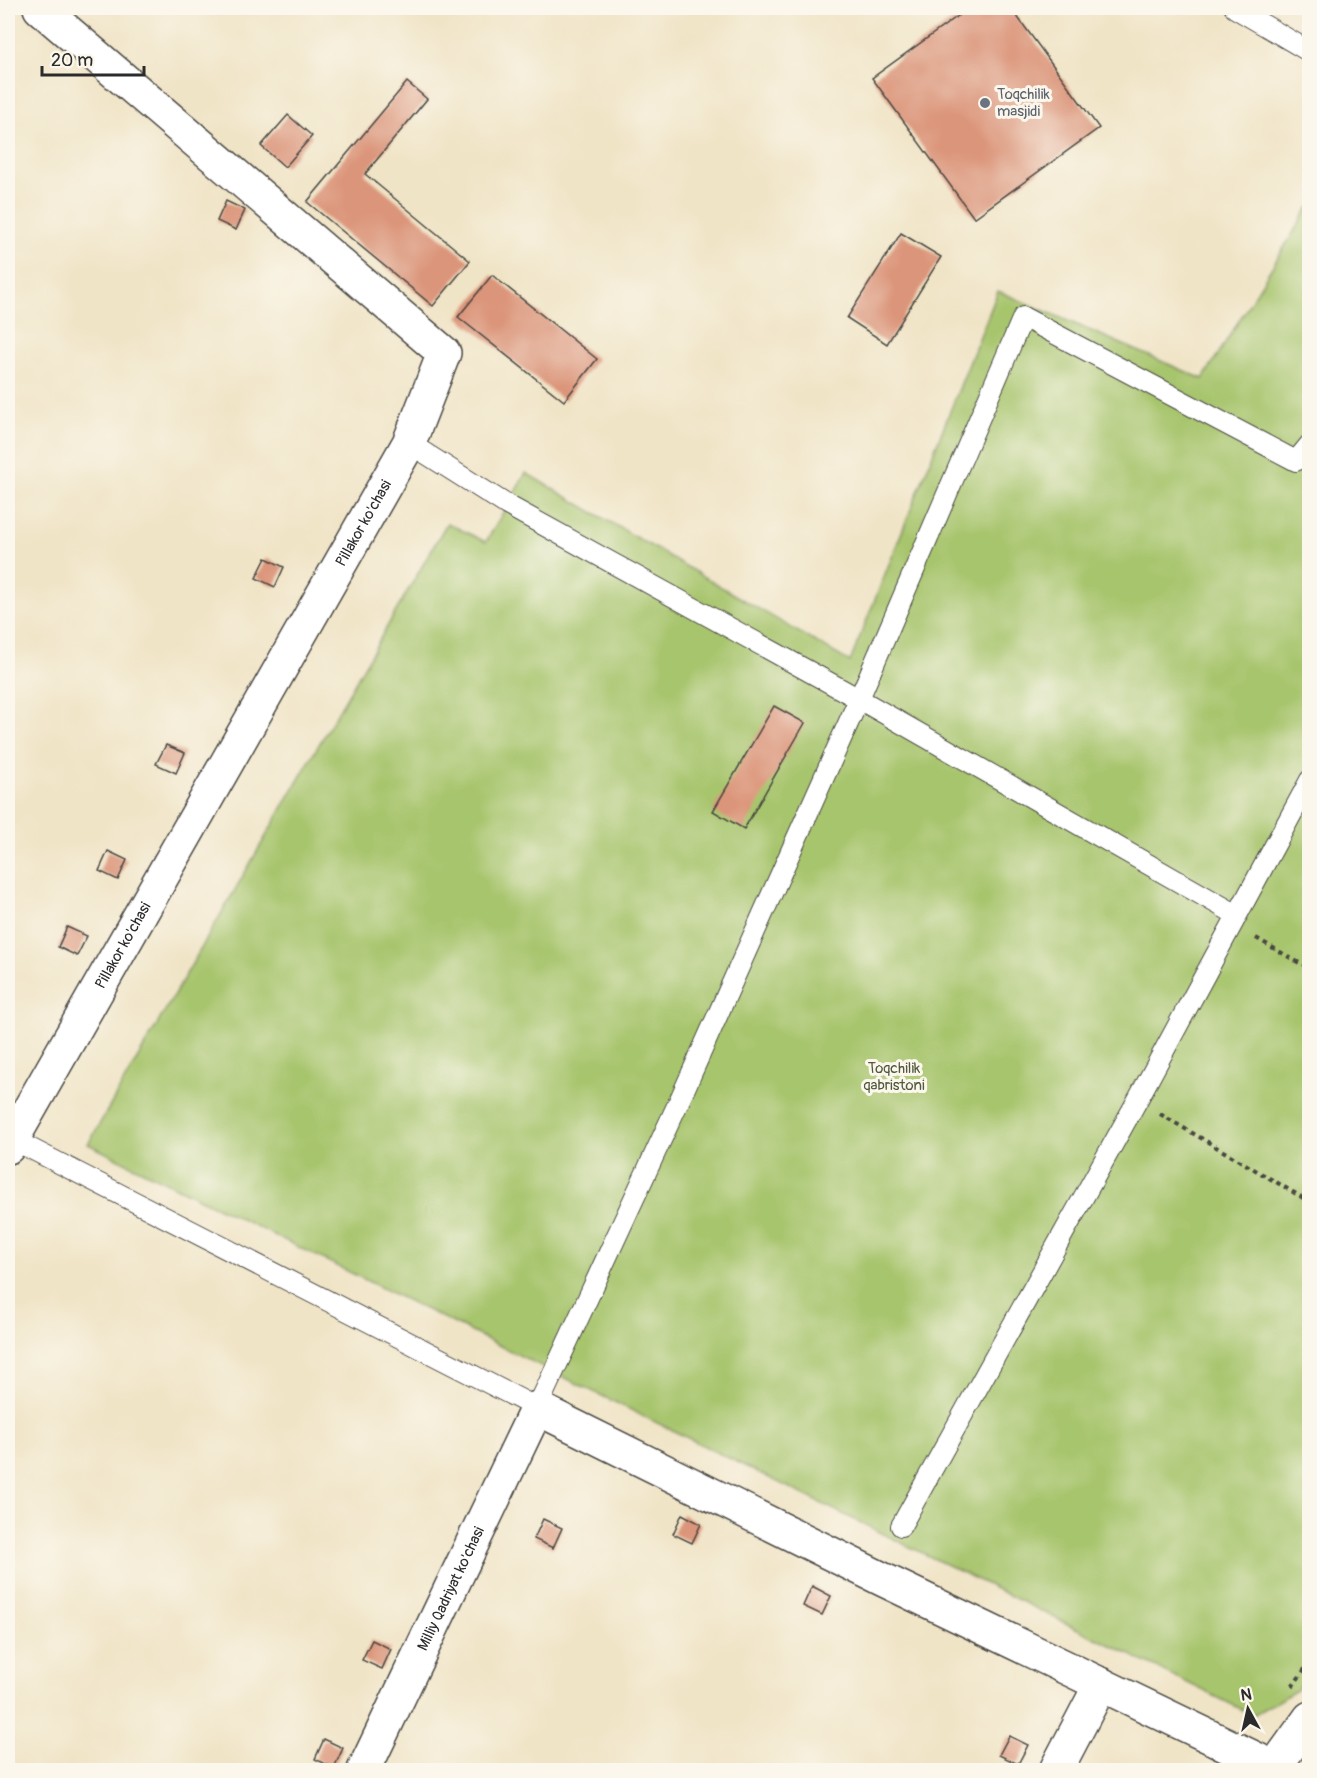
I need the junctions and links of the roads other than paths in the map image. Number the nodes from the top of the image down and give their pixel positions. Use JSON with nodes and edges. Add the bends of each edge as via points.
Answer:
{"nodes":[{"id":1,"x":40,"y":8,"type":"edge"},
{"id":2,"x":1235,"y":8,"type":"edge"},
{"id":3,"x":1310,"y":52,"type":"edge"},
{"id":4,"x":409,"y":443,"type":"junction"},
{"id":5,"x":1310,"y":444,"type":"edge"},
{"id":6,"x":1303,"y":466,"type":"edge"},
{"id":7,"x":859,"y":699,"type":"junction"},
{"id":8,"x":1310,"y":780,"type":"edge"},
{"id":9,"x":1234,"y":920,"type":"junction"},
{"id":10,"x":10,"y":1143,"type":"edge"},
{"id":11,"x":537,"y":1408,"type":"junction"},
{"id":12,"x":901,"y":1526,"type":"dead end"},
{"id":13,"x":1101,"y":1684,"type":"junction"},
{"id":14,"x":1310,"y":1718,"type":"edge"},
{"id":15,"x":1277,"y":1769,"type":"edge"},
{"id":16,"x":364,"y":1770,"type":"edge"},
{"id":17,"x":1056,"y":1770,"type":"edge"}],
"edges":[{"from":1,"to":4,"type":"street","name":"Pillakor ko'chasi","via":[[444,353]]},
{"from":2,"to":3,"type":"lane"},
{"from":4,"to":7,"type":"lane","via":[[507,505]]},
{"from":4,"to":10,"type":"street","name":"Pillakor ko'chasi"},
{"from":5,"to":6,"type":"lane"},
{"from":6,"to":7,"type":"lane","via":[[1023,317]]},
{"from":7,"to":9,"type":"lane"},
{"from":7,"to":11,"type":"lane"},
{"from":8,"to":9,"type":"lane"},
{"from":9,"to":12,"type":"lane"},
{"from":10,"to":11,"type":"lane"},
{"from":11,"to":13,"type":"street"},
{"from":11,"to":16,"type":"street","name":"Milliy Qadriyat ko'chasi"},
{"from":13,"to":15,"type":"street"},
{"from":13,"to":17,"type":"street"},
{"from":14,"to":15,"type":"street"}]}
